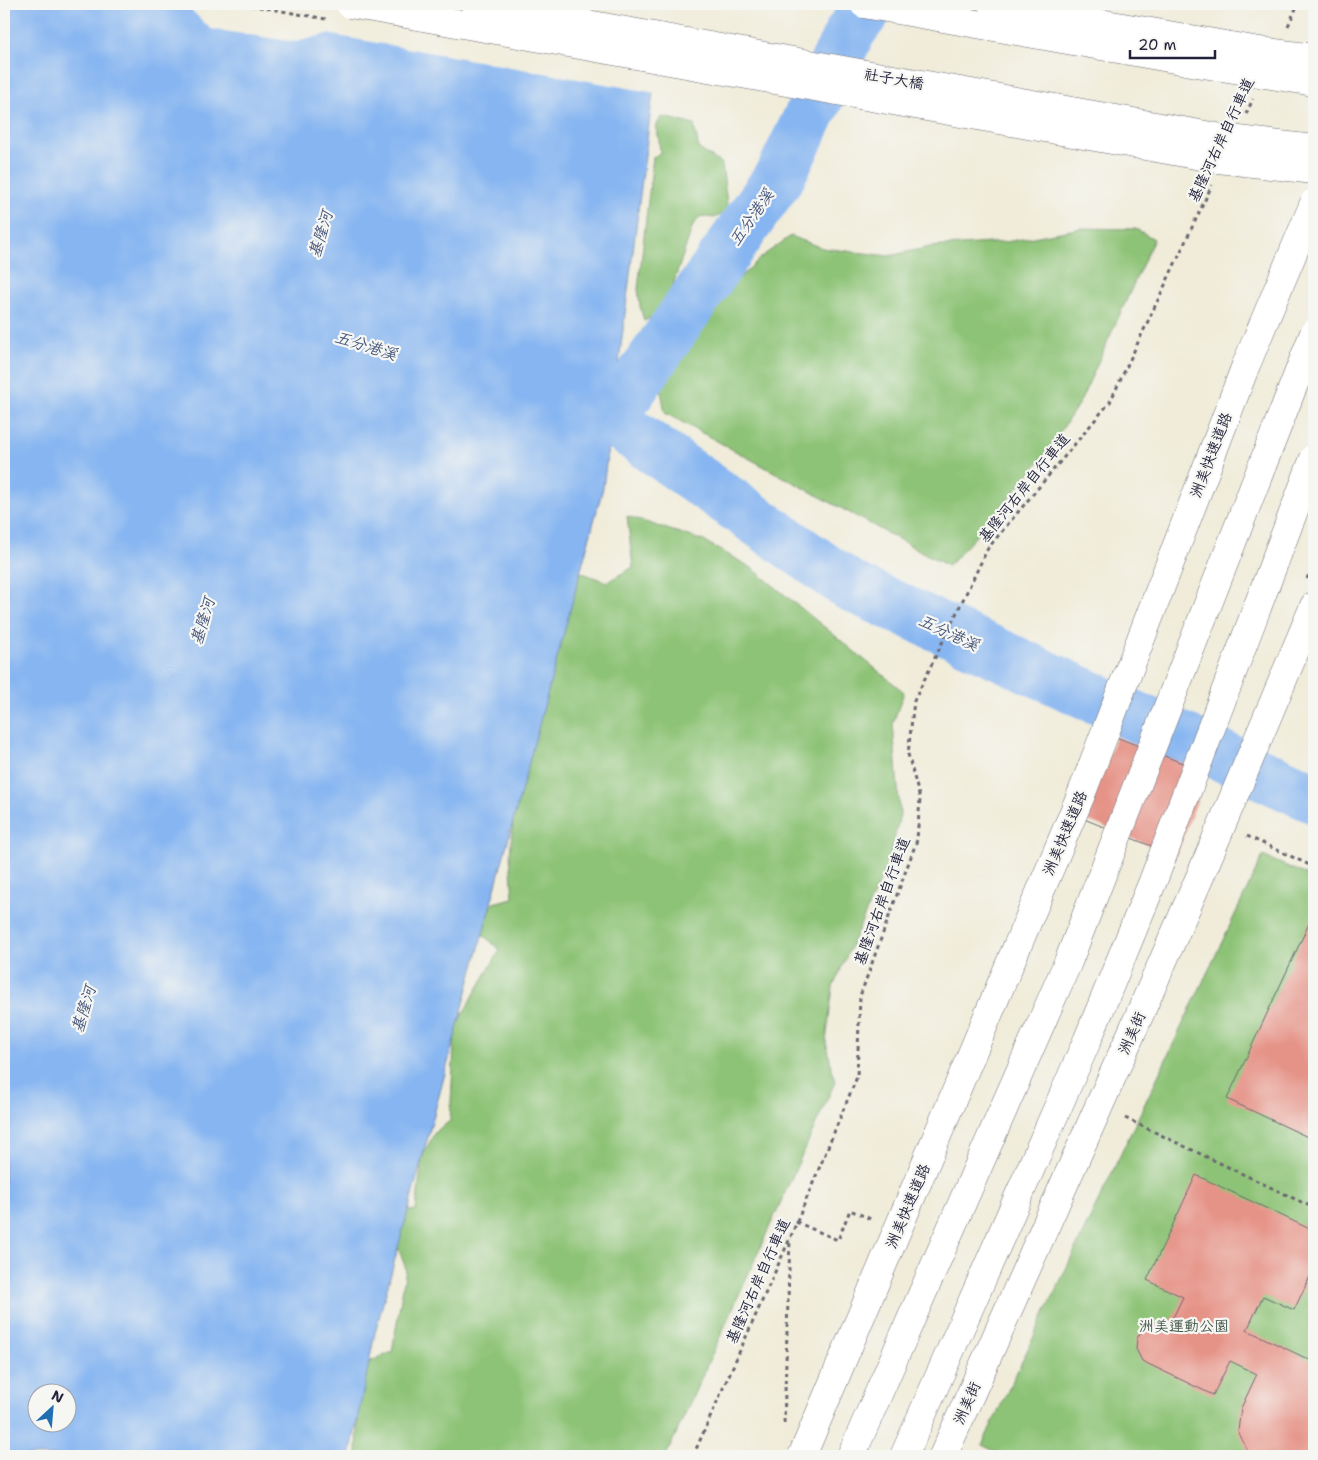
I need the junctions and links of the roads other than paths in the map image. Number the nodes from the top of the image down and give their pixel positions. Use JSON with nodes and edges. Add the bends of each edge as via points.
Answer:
{"nodes":[{"id":1,"x":350,"y":4,"type":"edge"},
{"id":2,"x":476,"y":4,"type":"edge"},
{"id":3,"x":864,"y":4,"type":"edge"},
{"id":4,"x":992,"y":4,"type":"edge"},
{"id":5,"x":1314,"y":58,"type":"edge"},
{"id":6,"x":1314,"y":82,"type":"edge"},
{"id":7,"x":1314,"y":149,"type":"edge"},
{"id":8,"x":1314,"y":170,"type":"edge"},
{"id":9,"x":1314,"y":203,"type":"edge"},
{"id":10,"x":1314,"y":333,"type":"edge"},
{"id":11,"x":1314,"y":458,"type":"edge"},
{"id":12,"x":1314,"y":606,"type":"edge"},
{"id":13,"x":802,"y":1456,"type":"edge"},
{"id":14,"x":851,"y":1456,"type":"edge"},
{"id":15,"x":904,"y":1456,"type":"edge"},
{"id":16,"x":943,"y":1456,"type":"edge"}],
"edges":[{"from":1,"to":8,"type":"main road","bridge":true,"via":[[1218,159]]},
{"from":2,"to":7,"type":"main road","name":"社子大橋","bridge":true,"via":[[1222,138]]},
{"from":3,"to":6,"type":"main road","bridge":true},
{"from":4,"to":5,"type":"main road","bridge":true},
{"from":9,"to":13,"type":"main road","name":"洲美快速道路","bridge":true,"via":[[1246,365],[1082,795]]},
{"from":10,"to":14,"type":"main road","bridge":true,"via":[[1068,962]]},
{"from":11,"to":15,"type":"main road","bridge":true,"via":[[1150,890]]},
{"from":12,"to":16,"type":"main road","name":"洲美街","via":[[1202,872]]}]}
